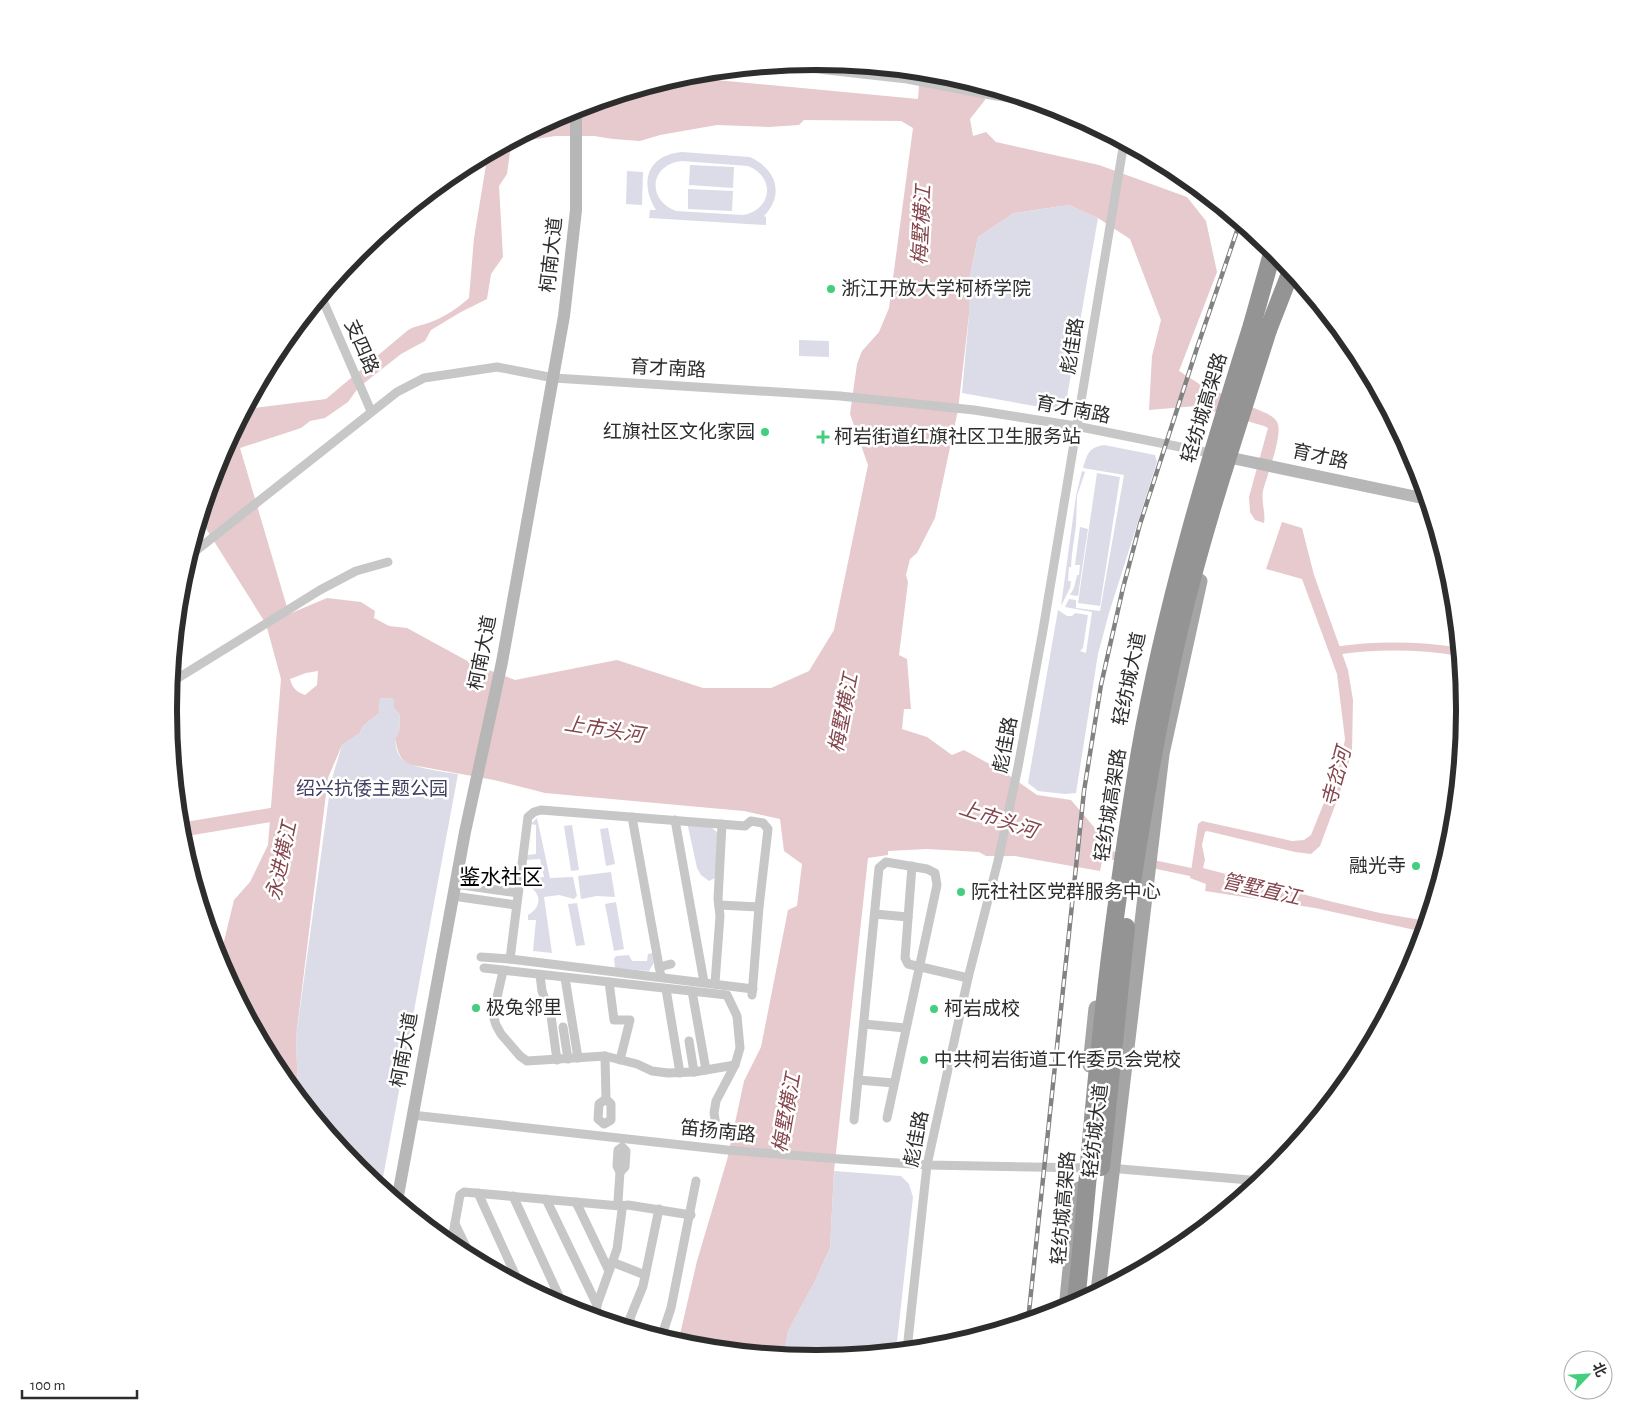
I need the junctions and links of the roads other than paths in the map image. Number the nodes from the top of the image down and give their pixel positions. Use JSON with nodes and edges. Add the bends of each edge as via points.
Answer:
{"nodes":[{"id":1,"x":834,"y":70,"type":"edge"},
{"id":2,"x":994,"y":96,"type":"edge"},
{"id":3,"x":576,"y":117,"type":"edge"},
{"id":4,"x":1123,"y":149,"type":"edge"},
{"id":5,"x":1269,"y":257,"type":"edge"},
{"id":6,"x":1271,"y":259,"type":"edge"},
{"id":7,"x":1288,"y":277,"type":"edge"},
{"id":8,"x":1293,"y":282,"type":"edge"},
{"id":9,"x":324,"y":302,"type":"edge"},
{"id":10,"x":1260,"y":328,"type":"junction"},
{"id":11,"x":554,"y":378,"type":"junction"},
{"id":12,"x":371,"y":411,"type":"junction"},
{"id":13,"x":1076,"y":426,"type":"junction"},
{"id":14,"x":1205,"y":452,"type":"junction"},
{"id":15,"x":1234,"y":458,"type":"junction"},
{"id":16,"x":1421,"y":498,"type":"edge"},
{"id":17,"x":197,"y":550,"type":"edge"},
{"id":18,"x":388,"y":562,"type":"dead end"},
{"id":19,"x":178,"y":678,"type":"edge"},
{"id":20,"x":632,"y":817,"type":"junction"},
{"id":21,"x":675,"y":820,"type":"junction"},
{"id":22,"x":722,"y":824,"type":"junction"},
{"id":23,"x":912,"y":866,"type":"junction"},
{"id":24,"x":454,"y":890,"type":"junction"},
{"id":25,"x":518,"y":893,"type":"junction"},
{"id":26,"x":516,"y":905,"type":"junction"},
{"id":27,"x":719,"y":906,"type":"junction"},
{"id":28,"x":759,"y":908,"type":"junction"},
{"id":29,"x":875,"y":914,"type":"junction"},
{"id":30,"x":908,"y":917,"type":"junction"},
{"id":31,"x":481,"y":957,"type":"dead end"},
{"id":32,"x":510,"y":959,"type":"junction"},
{"id":33,"x":671,"y":964,"type":"dead end"},
{"id":34,"x":919,"y":966,"type":"junction"},
{"id":35,"x":659,"y":967,"type":"junction"},
{"id":36,"x":484,"y":968,"type":"dead end"},
{"id":37,"x":503,"y":971,"type":"junction"},
{"id":38,"x":540,"y":975,"type":"junction"},
{"id":39,"x":660,"y":977,"type":"junction"},
{"id":40,"x":565,"y":978,"type":"junction"},
{"id":41,"x":968,"y":978,"type":"junction"},
{"id":42,"x":609,"y":982,"type":"junction"},
{"id":43,"x":704,"y":982,"type":"junction"},
{"id":44,"x":715,"y":984,"type":"junction"},
{"id":45,"x":666,"y":989,"type":"junction"},
{"id":46,"x":692,"y":992,"type":"junction"},
{"id":47,"x":864,"y":1024,"type":"junction"},
{"id":48,"x":563,"y":1027,"type":"dead end"},
{"id":49,"x":905,"y":1028,"type":"junction"},
{"id":50,"x":689,"y":1041,"type":"dead end"},
{"id":51,"x":605,"y":1056,"type":"junction"},
{"id":52,"x":578,"y":1058,"type":"junction"},
{"id":53,"x":568,"y":1059,"type":"junction"},
{"id":54,"x":557,"y":1060,"type":"junction"},
{"id":55,"x":620,"y":1060,"type":"junction"},
{"id":56,"x":735,"y":1065,"type":"junction"},
{"id":57,"x":706,"y":1070,"type":"junction"},
{"id":58,"x":680,"y":1072,"type":"junction"},
{"id":59,"x":694,"y":1072,"type":"junction"},
{"id":60,"x":858,"y":1080,"type":"junction"},
{"id":61,"x":894,"y":1083,"type":"junction"},
{"id":62,"x":412,"y":1115,"type":"junction"},
{"id":63,"x":888,"y":1118,"type":"dead end"},
{"id":64,"x":854,"y":1120,"type":"dead end"},
{"id":65,"x":716,"y":1125,"type":"dead end"},
{"id":66,"x":603,"y":1136,"type":"junction"},
{"id":67,"x":622,"y":1143,"type":"junction"},
{"id":68,"x":927,"y":1165,"type":"junction"},
{"id":69,"x":1080,"y":1168,"type":"junction"},
{"id":70,"x":1112,"y":1168,"type":"junction"},
{"id":71,"x":1250,"y":1180,"type":"edge"},
{"id":72,"x":696,"y":1181,"type":"dead end"},
{"id":73,"x":397,"y":1193,"type":"edge"},
{"id":74,"x":478,"y":1193,"type":"junction"},
{"id":75,"x":513,"y":1196,"type":"junction"},
{"id":76,"x":546,"y":1199,"type":"junction"},
{"id":77,"x":576,"y":1202,"type":"junction"},
{"id":78,"x":620,"y":1206,"type":"junction"},
{"id":79,"x":659,"y":1210,"type":"junction"},
{"id":80,"x":691,"y":1214,"type":"junction"},
{"id":81,"x":455,"y":1224,"type":"junction"},
{"id":82,"x":453,"y":1236,"type":"edge"},
{"id":83,"x":465,"y":1244,"type":"edge"},
{"id":84,"x":611,"y":1266,"type":"junction"},
{"id":85,"x":515,"y":1274,"type":"edge"},
{"id":86,"x":645,"y":1275,"type":"junction"},
{"id":87,"x":1099,"y":1285,"type":"edge"},
{"id":88,"x":1089,"y":1289,"type":"edge"},
{"id":89,"x":1077,"y":1294,"type":"edge"},
{"id":90,"x":559,"y":1295,"type":"edge"},
{"id":91,"x":1067,"y":1298,"type":"edge"},
{"id":92,"x":597,"y":1305,"type":"junction"},
{"id":93,"x":597,"y":1310,"type":"edge"},
{"id":94,"x":631,"y":1322,"type":"edge"},
{"id":95,"x":664,"y":1331,"type":"edge"},
{"id":96,"x":908,"y":1344,"type":"edge"}],
"edges":[{"from":1,"to":2,"type":"street","via":[[907,78]]},
{"from":3,"to":11,"type":"main road","name":"柯南大道","via":[[576,210]]},
{"from":4,"to":13,"type":"street","name":"彪佳路"},
{"from":5,"to":14,"type":"main road","name":"轻纺城大道"},
{"from":6,"to":10,"type":"highway"},
{"from":7,"to":10,"type":"highway"},
{"from":8,"to":15,"type":"main road","name":"轻纺城大道"},
{"from":9,"to":12,"type":"street","name":"支四路"},
{"from":10,"to":88,"type":"highway","name":"轻纺城高架路","bridge":true,"via":[[1177,638],[1153,754],[1128,906]]},
{"from":10,"to":89,"type":"highway","name":"轻纺城高架路","bridge":true,"via":[[1217,439],[1158,662],[1140,750],[1104,1008]]},
{"from":11,"to":12,"type":"street","name":"育才南路","via":[[497,367],[462,371],[424,378]]},
{"from":11,"to":13,"type":"street","name":"育才南路","via":[[840,396],[974,410]]},
{"from":11,"to":24,"type":"main road","name":"柯南大道","via":[[502,662]]},
{"from":12,"to":17,"type":"street","name":"育才南路"},
{"from":13,"to":14,"type":"street","name":"育才南路"},
{"from":13,"to":41,"type":"street","name":"彪佳路","via":[[1018,766]]},
{"from":14,"to":15,"type":"main road","name":"育才路"},
{"from":14,"to":69,"type":"main road","name":"轻纺城大道","via":[[1172,579],[1129,775],[1092,1035]]},
{"from":15,"to":16,"type":"main road","name":"育才路"},
{"from":15,"to":70,"type":"main road","name":"轻纺城大道","via":[[1196,595],[1162,754]]},
{"from":18,"to":19,"type":"street","via":[[356,572],[320,590]]},
{"from":20,"to":21,"type":"street"},
{"from":20,"to":25,"type":"street","via":[[534,812],[528,817]]},
{"from":20,"to":35,"type":"street"},
{"from":21,"to":22,"type":"street"},
{"from":21,"to":43,"type":"street"},
{"from":22,"to":27,"type":"street"},
{"from":22,"to":28,"type":"street","via":[[745,826],[751,821],[763,823],[768,829]]},
{"from":23,"to":29,"type":"street","via":[[886,862],[880,868]]},
{"from":23,"to":30,"type":"street"},
{"from":23,"to":34,"type":"street","via":[[935,873],[937,884]]},
{"from":24,"to":25,"type":"street"},
{"from":24,"to":26,"type":"street"},
{"from":24,"to":62,"type":"main road","name":"柯南大道"},
{"from":25,"to":26,"type":"street"},
{"from":26,"to":32,"type":"street"},
{"from":27,"to":28,"type":"street"},
{"from":27,"to":44,"type":"street"},
{"from":28,"to":44,"type":"street","via":[[752,992]]},
{"from":29,"to":30,"type":"street"},
{"from":29,"to":47,"type":"street"},
{"from":30,"to":34,"type":"street","via":[[906,958],[908,964]]},
{"from":31,"to":32,"type":"street"},
{"from":32,"to":39,"type":"street"},
{"from":33,"to":35,"type":"street"},
{"from":34,"to":41,"type":"street"},
{"from":34,"to":49,"type":"street"},
{"from":35,"to":39,"type":"street"},
{"from":36,"to":37,"type":"street"},
{"from":37,"to":38,"type":"street"},
{"from":37,"to":54,"type":"street","via":[[493,1016],[498,1030],[527,1061]]},
{"from":38,"to":40,"type":"street"},
{"from":38,"to":54,"type":"street","via":[[551,1016]]},
{"from":39,"to":43,"type":"street"},
{"from":40,"to":42,"type":"street"},
{"from":40,"to":52,"type":"street"},
{"from":41,"to":68,"type":"street","name":"彪佳路"},
{"from":42,"to":45,"type":"street"},
{"from":42,"to":55,"type":"street","via":[[614,1020],[630,1020]]},
{"from":43,"to":44,"type":"street"},
{"from":45,"to":46,"type":"street"},
{"from":45,"to":58,"type":"street"},
{"from":46,"to":56,"type":"street","via":[[727,995],[737,1016],[740,1048]]},
{"from":46,"to":57,"type":"street"},
{"from":47,"to":49,"type":"street"},
{"from":47,"to":60,"type":"street"},
{"from":48,"to":53,"type":"street"},
{"from":49,"to":61,"type":"street"},
{"from":50,"to":59,"type":"street"},
{"from":51,"to":52,"type":"street"},
{"from":51,"to":55,"type":"street"},
{"from":51,"to":66,"type":"street","via":[[606,1099],[611,1104],[611,1120],[604,1124]]},
{"from":52,"to":53,"type":"street"},
{"from":53,"to":54,"type":"street"},
{"from":55,"to":58,"type":"street","via":[[652,1071]]},
{"from":56,"to":57,"type":"street"},
{"from":56,"to":65,"type":"street","via":[[716,1101]]},
{"from":57,"to":59,"type":"street"},
{"from":58,"to":59,"type":"street"},
{"from":60,"to":61,"type":"street"},
{"from":60,"to":64,"type":"street"},
{"from":61,"to":63,"type":"street"},
{"from":62,"to":66,"type":"street","name":"笛扬南路"},
{"from":62,"to":73,"type":"main road","name":"柯南大道"},
{"from":66,"to":67,"type":"street","name":"笛扬南路"},
{"from":67,"to":68,"type":"street","name":"笛扬南路"},
{"from":67,"to":78,"type":"street","via":[[617,1166],[620,1172]]},
{"from":68,"to":69,"type":"street","name":"笛扬南路"},
{"from":68,"to":96,"type":"street","name":"彪佳路"},
{"from":69,"to":70,"type":"street","name":"笛扬南路"},
{"from":69,"to":91,"type":"main road","name":"轻纺城大道"},
{"from":70,"to":71,"type":"street","name":"笛扬南路"},
{"from":70,"to":87,"type":"main road","name":"轻纺城大道"},
{"from":72,"to":80,"type":"street"},
{"from":74,"to":75,"type":"street"},
{"from":74,"to":81,"type":"street","via":[[464,1192],[460,1195]]},
{"from":74,"to":85,"type":"street"},
{"from":75,"to":76,"type":"street"},
{"from":75,"to":90,"type":"street"},
{"from":76,"to":77,"type":"street"},
{"from":76,"to":92,"type":"street"},
{"from":77,"to":78,"type":"street"},
{"from":77,"to":84,"type":"street"},
{"from":78,"to":79,"type":"street"},
{"from":78,"to":84,"type":"street","via":[[617,1249]]},
{"from":79,"to":80,"type":"street"},
{"from":79,"to":86,"type":"street"},
{"from":80,"to":95,"type":"street","via":[[672,1308]]},
{"from":81,"to":82,"type":"street"},
{"from":81,"to":83,"type":"street"},
{"from":84,"to":86,"type":"street"},
{"from":84,"to":92,"type":"street"},
{"from":86,"to":94,"type":"street"},
{"from":92,"to":93,"type":"street"}]}
